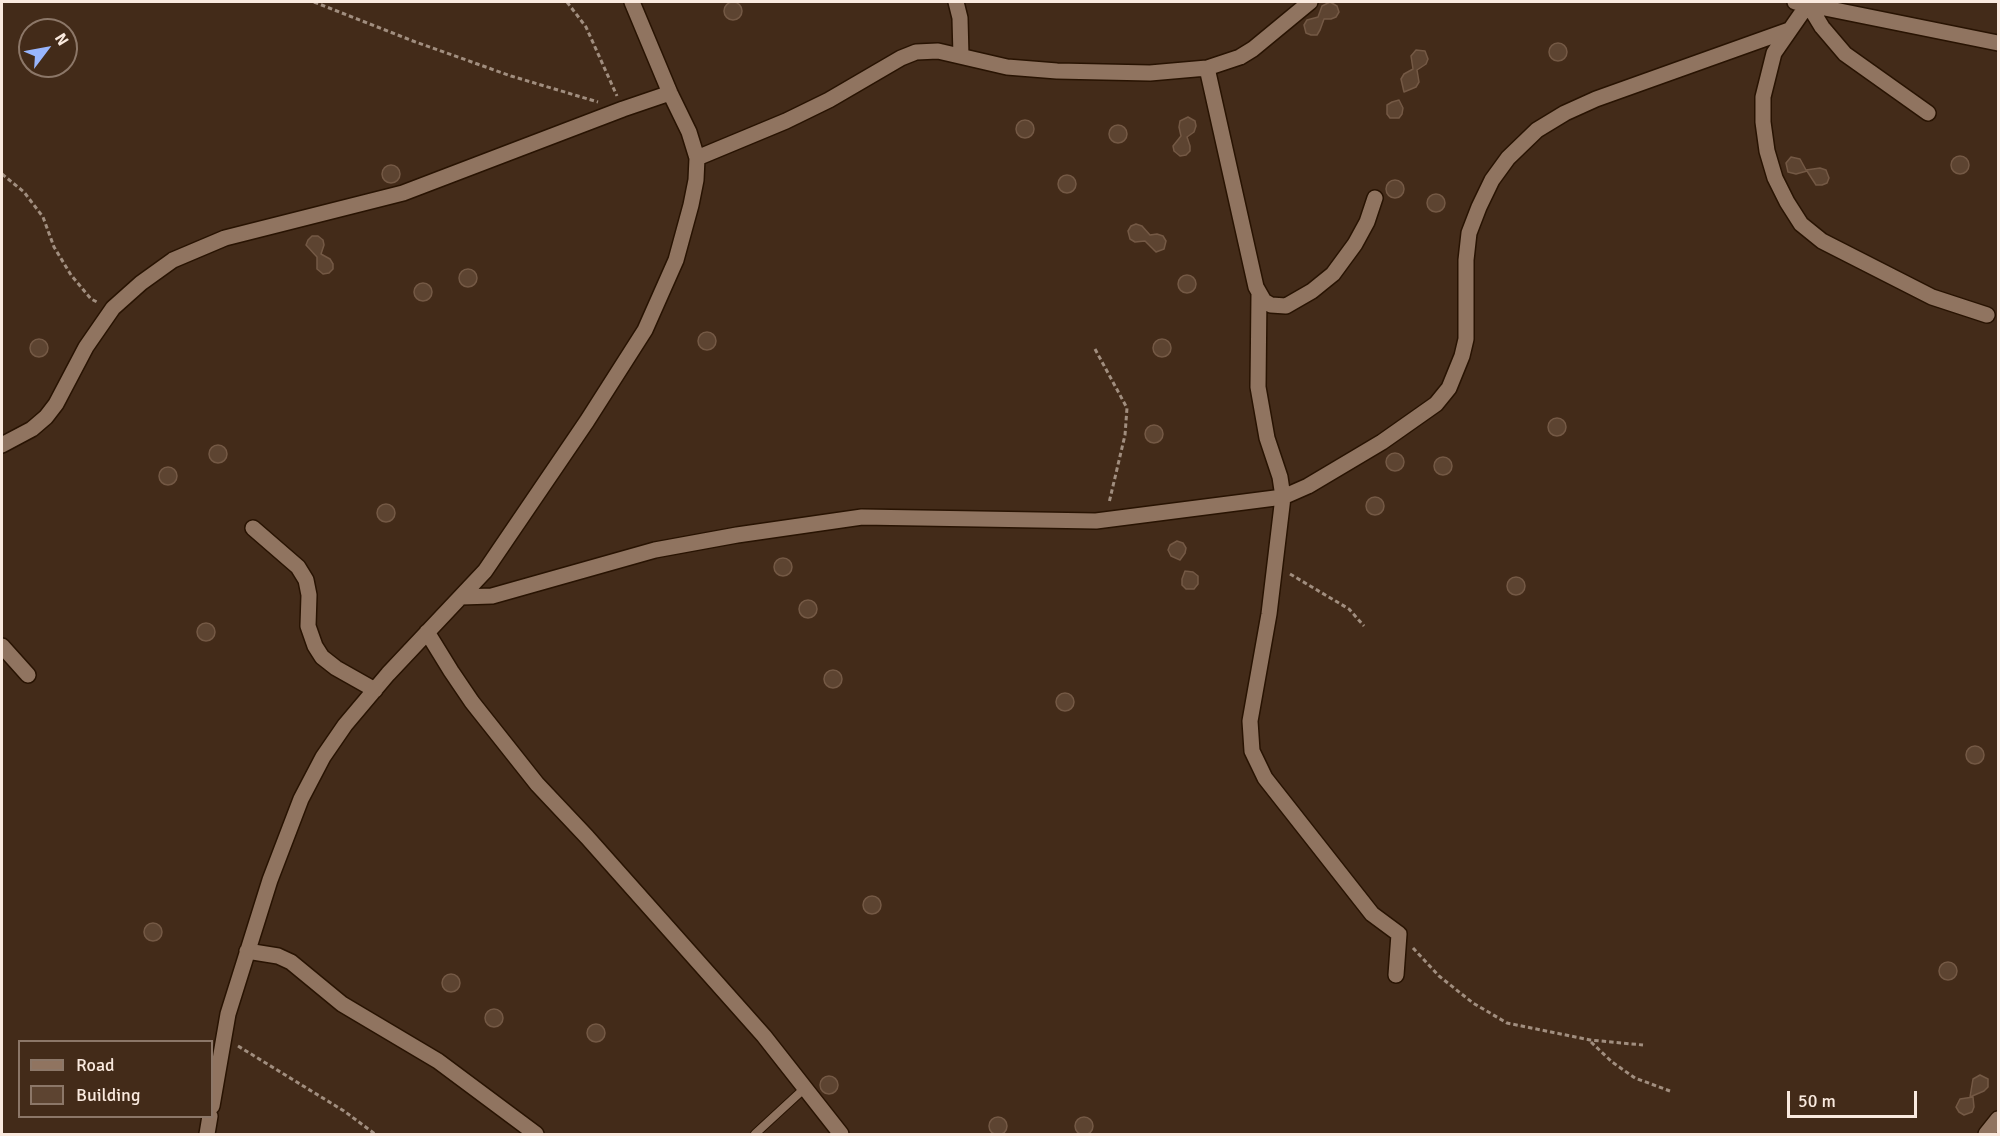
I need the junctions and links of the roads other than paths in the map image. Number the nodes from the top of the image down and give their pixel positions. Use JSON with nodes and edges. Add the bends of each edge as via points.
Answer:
{"nodes":[{"id":1,"x":632,"y":2,"type":"edge"},
{"id":2,"x":956,"y":2,"type":"edge"},
{"id":3,"x":1310,"y":2,"type":"edge"},
{"id":4,"x":1801,"y":3,"type":"edge"},
{"id":5,"x":1789,"y":30,"type":"junction"},
{"id":6,"x":1998,"y":43,"type":"edge"},
{"id":7,"x":961,"y":56,"type":"junction"},
{"id":8,"x":1207,"y":68,"type":"junction"},
{"id":9,"x":670,"y":93,"type":"junction"},
{"id":10,"x":1928,"y":112,"type":"dead end"},
{"id":11,"x":697,"y":158,"type":"junction"},
{"id":12,"x":1375,"y":198,"type":"dead end"},
{"id":13,"x":1259,"y":294,"type":"junction"},
{"id":14,"x":1987,"y":315,"type":"dead end"},
{"id":15,"x":2,"y":445,"type":"edge"},
{"id":16,"x":1283,"y":497,"type":"junction"},
{"id":17,"x":253,"y":528,"type":"dead end"},
{"id":18,"x":461,"y":597,"type":"junction"},
{"id":19,"x":427,"y":632,"type":"junction"},
{"id":20,"x":2,"y":646,"type":"edge"},
{"id":21,"x":28,"y":675,"type":"dead end"},
{"id":22,"x":375,"y":690,"type":"junction"},
{"id":23,"x":247,"y":951,"type":"junction"},
{"id":24,"x":1396,"y":975,"type":"dead end"},
{"id":25,"x":806,"y":1087,"type":"junction"},
{"id":26,"x":213,"y":1100,"type":"edge"},
{"id":27,"x":210,"y":1118,"type":"edge"},
{"id":28,"x":1998,"y":1119,"type":"edge"},
{"id":29,"x":207,"y":1134,"type":"edge"},
{"id":30,"x":536,"y":1134,"type":"edge"},
{"id":31,"x":755,"y":1134,"type":"edge"},
{"id":32,"x":841,"y":1134,"type":"edge"},
{"id":33,"x":1986,"y":1134,"type":"edge"}],
"edges":[{"from":1,"to":9,"type":"street"},
{"from":2,"to":7,"type":"street"},
{"from":3,"to":8,"type":"street","via":[[1253,49]]},
{"from":4,"to":5,"type":"street"},
{"from":4,"to":6,"type":"street"},
{"from":4,"to":10,"type":"street","via":[[1845,54]]},
{"from":5,"to":14,"type":"street","via":[[1774,53],[1763,97],[1763,122],[1775,177],[1801,224],[1822,241],[1932,297]]},
{"from":5,"to":16,"type":"street","via":[[1596,99],[1537,130],[1492,180],[1469,233],[1466,339],[1449,388],[1436,404],[1382,442]]},
{"from":7,"to":8,"type":"street","via":[[1007,67],[1057,71],[1150,73]]},
{"from":7,"to":11,"type":"street","via":[[916,52],[786,121]]},
{"from":8,"to":13,"type":"street"},
{"from":9,"to":11,"type":"street"},
{"from":9,"to":15,"type":"street","via":[[403,193],[225,238],[173,260],[113,308],[46,417]]},
{"from":11,"to":18,"type":"street","via":[[691,205],[678,252],[645,330],[485,571]]},
{"from":12,"to":13,"type":"street","via":[[1355,244],[1333,274],[1286,306],[1271,305]]},
{"from":13,"to":16,"type":"street","via":[[1258,387]]},
{"from":16,"to":18,"type":"street","via":[[1068,521],[862,517],[655,550],[502,594]]},
{"from":16,"to":24,"type":"street","via":[[1269,614],[1250,721],[1252,751],[1265,777],[1372,914],[1399,934]]},
{"from":17,"to":22,"type":"street","via":[[298,567],[306,580],[308,626],[322,657]]},
{"from":18,"to":19,"type":"street"},
{"from":19,"to":22,"type":"street"},
{"from":19,"to":25,"type":"street","via":[[472,702],[537,784]]},
{"from":20,"to":21,"type":"street"},
{"from":22,"to":23,"type":"street","via":[[323,757],[301,799]]},
{"from":23,"to":26,"type":"street","via":[[228,1014]]},
{"from":23,"to":30,"type":"street","via":[[291,962],[335,999],[438,1060]]},
{"from":25,"to":31,"type":"lane"},
{"from":25,"to":32,"type":"street"},
{"from":27,"to":29,"type":"street"},
{"from":28,"to":33,"type":"street"}]}
